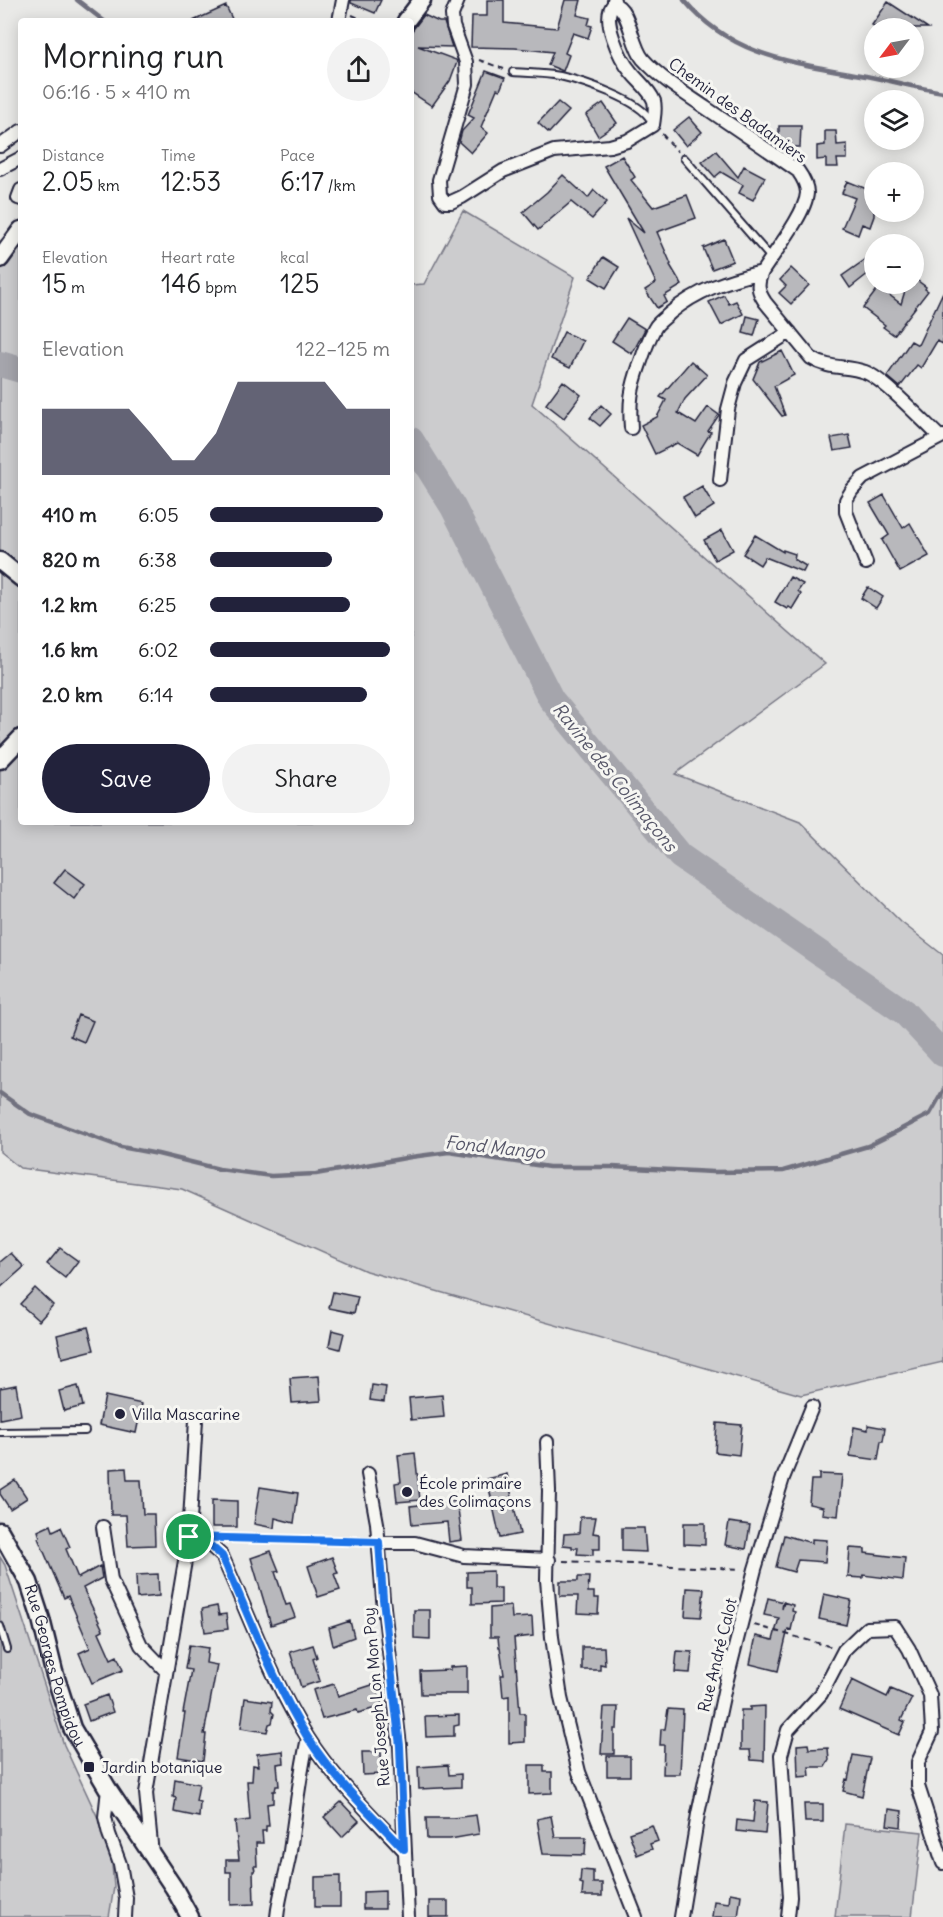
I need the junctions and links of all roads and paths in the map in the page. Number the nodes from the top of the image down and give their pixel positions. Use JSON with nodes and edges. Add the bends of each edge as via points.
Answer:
{"nodes":[{"id":1,"x":343,"y":0,"type":"edge"},
{"id":2,"x":422,"y":0,"type":"edge"},
{"id":3,"x":458,"y":0,"type":"edge"},
{"id":4,"x":614,"y":2,"type":"edge"},
{"id":5,"x":340,"y":18,"type":"edge"},
{"id":6,"x":408,"y":18,"type":"edge"},
{"id":7,"x":464,"y":55,"type":"junction"},
{"id":8,"x":513,"y":72,"type":"joint"},
{"id":9,"x":653,"y":124,"type":"junction"},
{"id":10,"x":18,"y":133,"type":"edge"},
{"id":11,"x":0,"y":146,"type":"edge"},
{"id":12,"x":684,"y":158,"type":"joint"},
{"id":13,"x":18,"y":160,"type":"edge"},
{"id":14,"x":0,"y":169,"type":"edge"},
{"id":15,"x":18,"y":234,"type":"edge"},
{"id":16,"x":771,"y":258,"type":"junction"},
{"id":17,"x":0,"y":260,"type":"edge"},
{"id":18,"x":762,"y":272,"type":"junction"},
{"id":19,"x":790,"y":332,"type":"junction"},
{"id":20,"x":631,"y":428,"type":"dead end"},
{"id":21,"x":941,"y":436,"type":"edge"},
{"id":22,"x":720,"y":480,"type":"dead end"},
{"id":23,"x":0,"y":561,"type":"edge"},
{"id":24,"x":866,"y":563,"type":"dead end"},
{"id":25,"x":18,"y":576,"type":"edge"},
{"id":26,"x":18,"y":741,"type":"edge"},
{"id":27,"x":0,"y":760,"type":"edge"},
{"id":28,"x":812,"y":1407,"type":"dead end"},
{"id":29,"x":196,"y":1420,"type":"dead end"},
{"id":30,"x":85,"y":1431,"type":"dead end"},
{"id":31,"x":0,"y":1432,"type":"edge"},
{"id":32,"x":547,"y":1442,"type":"dead end"},
{"id":33,"x":368,"y":1474,"type":"dead end"},
{"id":34,"x":103,"y":1527,"type":"dead end"},
{"id":35,"x":0,"y":1531,"type":"edge"},
{"id":36,"x":189,"y":1537,"type":"junction"},
{"id":37,"x":379,"y":1542,"type":"junction"},
{"id":38,"x":549,"y":1560,"type":"junction"},
{"id":39,"x":755,"y":1569,"type":"junction"},
{"id":40,"x":742,"y":1622,"type":"junction"},
{"id":41,"x":0,"y":1626,"type":"edge"},
{"id":42,"x":7,"y":1649,"type":"dead end"},
{"id":43,"x":844,"y":1650,"type":"junction"},
{"id":44,"x":166,"y":1671,"type":"junction"},
{"id":45,"x":308,"y":1738,"type":"junction"},
{"id":46,"x":108,"y":1789,"type":"junction"},
{"id":47,"x":404,"y":1849,"type":"junction"},
{"id":48,"x":152,"y":1855,"type":"junction"},
{"id":49,"x":943,"y":1863,"type":"edge"},
{"id":50,"x":125,"y":1917,"type":"edge"},
{"id":51,"x":190,"y":1917,"type":"edge"},
{"id":52,"x":277,"y":1917,"type":"edge"},
{"id":53,"x":408,"y":1917,"type":"edge"},
{"id":54,"x":636,"y":1917,"type":"edge"},
{"id":55,"x":681,"y":1917,"type":"edge"},
{"id":56,"x":788,"y":1917,"type":"edge"}],
"edges":[{"from":1,"to":5,"type":"street"},
{"from":2,"to":6,"type":"main road"},
{"from":3,"to":7,"type":"street","via":[[453,26]]},
{"from":4,"to":9,"type":"street","via":[[608,14],[609,23],[622,58],[654,102]]},
{"from":4,"to":16,"type":"street","name":"Chemin des Badamiers","via":[[624,11],[631,38],[642,57],[662,78],[798,171],[807,191],[804,206]]},
{"from":7,"to":8,"type":"path"},
{"from":7,"to":9,"type":"street","via":[[467,84],[439,180],[445,202],[462,197],[503,171],[554,151],[610,146],[627,141]]},
{"from":8,"to":9,"type":"lane","via":[[559,76],[613,93],[648,115]]},
{"from":9,"to":12,"type":"path"},
{"from":10,"to":11,"type":"street"},
{"from":12,"to":16,"type":"lane"},
{"from":13,"to":14,"type":"street"},
{"from":15,"to":17,"type":"main road"},
{"from":16,"to":18,"type":"street","name":"Chemin des Badamiers"},
{"from":18,"to":19,"type":"street","via":[[758,292]]},
{"from":18,"to":20,"type":"street","via":[[703,290],[657,325],[634,380],[629,405]]},
{"from":19,"to":21,"type":"street","via":[[820,364],[855,369],[876,377]]},
{"from":19,"to":22,"type":"street","via":[[746,360],[735,383]]},
{"from":21,"to":24,"type":"street","via":[[863,478],[846,500],[846,512]]},
{"from":23,"to":25,"type":"main road"},
{"from":26,"to":27,"type":"main road"},
{"from":28,"to":39,"type":"street","name":"Rue André Calot","via":[[783,1478]]},
{"from":29,"to":36,"type":"street"},
{"from":30,"to":31,"type":"lane"},
{"from":32,"to":38,"type":"street"},
{"from":33,"to":37,"type":"street","name":"Rue Joseph Lon Mon Poy"},
{"from":34,"to":44,"type":"street","via":[[111,1580],[141,1645]]},
{"from":35,"to":46,"type":"main road","name":"Rue Georges Pompidou","via":[[29,1582],[72,1728]]},
{"from":36,"to":37,"type":"path"},
{"from":36,"to":44,"type":"street"},
{"from":36,"to":45,"type":"street","via":[[211,1546],[222,1556],[271,1671]]},
{"from":37,"to":38,"type":"street","via":[[415,1543],[465,1556]]},
{"from":37,"to":47,"type":"street","name":"Rue Joseph Lon Mon Poy","via":[[400,1746]]},
{"from":38,"to":39,"type":"path"},
{"from":38,"to":54,"type":"street","via":[[552,1637],[561,1698],[579,1772]]},
{"from":39,"to":40,"type":"street","name":"Rue André Calot"},
{"from":40,"to":43,"type":"path"},
{"from":40,"to":55,"type":"street","name":"Rue André Calot","via":[[698,1815]]},
{"from":41,"to":42,"type":"lane"},
{"from":43,"to":49,"type":"street","via":[[867,1628],[895,1627],[913,1658],[930,1695],[932,1732],[918,1762],[918,1786]]},
{"from":43,"to":56,"type":"street","via":[[821,1694],[788,1730],[781,1755]]},
{"from":44,"to":48,"type":"street","via":[[146,1792]]},
{"from":45,"to":47,"type":"street","via":[[338,1778]]},
{"from":45,"to":52,"type":"street"},
{"from":46,"to":48,"type":"main road","name":"Rue Georges Pompidou"},
{"from":46,"to":50,"type":"street","via":[[105,1817],[120,1864]]},
{"from":47,"to":53,"type":"street","name":"Rue Joseph Lon Mon Poy"},
{"from":48,"to":51,"type":"main road","name":"Rue Georges Pompidou"}]}
